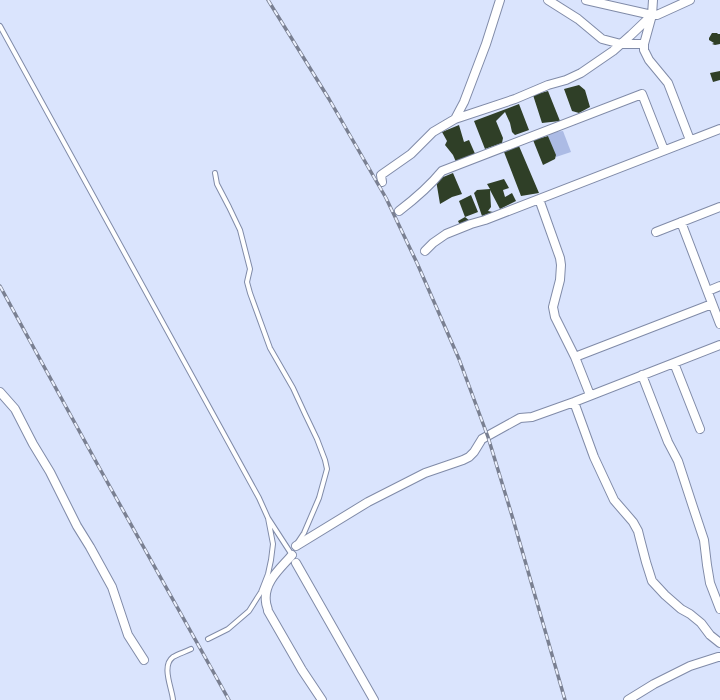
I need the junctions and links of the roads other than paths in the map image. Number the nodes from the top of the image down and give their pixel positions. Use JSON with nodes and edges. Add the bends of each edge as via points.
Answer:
{"nodes":[{"id":1,"x":500,"y":0,"type":"edge"},
{"id":2,"x":548,"y":0,"type":"edge"},
{"id":3,"x":586,"y":0,"type":"edge"},
{"id":4,"x":653,"y":0,"type":"edge"},
{"id":5,"x":690,"y":0,"type":"edge"},
{"id":6,"x":652,"y":14,"type":"junction"},
{"id":7,"x":0,"y":26,"type":"edge"},
{"id":8,"x":621,"y":44,"type":"junction"},
{"id":9,"x":644,"y":44,"type":"junction"},
{"id":10,"x":456,"y":119,"type":"junction"},
{"id":11,"x":720,"y":129,"type":"edge"},
{"id":12,"x":690,"y":140,"type":"junction"},
{"id":13,"x":664,"y":150,"type":"junction"},
{"id":14,"x":216,"y":173,"type":"dead end"},
{"id":15,"x":382,"y":182,"type":"dead end"},
{"id":16,"x":538,"y":199,"type":"junction"},
{"id":17,"x":720,"y":207,"type":"edge"},
{"id":18,"x":399,"y":210,"type":"dead end"},
{"id":19,"x":681,"y":222,"type":"junction"},
{"id":20,"x":656,"y":232,"type":"dead end"},
{"id":21,"x":425,"y":251,"type":"dead end"},
{"id":22,"x":720,"y":286,"type":"edge"},
{"id":23,"x":708,"y":291,"type":"junction"},
{"id":24,"x":712,"y":304,"type":"junction"},
{"id":25,"x":720,"y":324,"type":"edge"},
{"id":26,"x":720,"y":345,"type":"edge"},
{"id":27,"x":575,"y":357,"type":"junction"},
{"id":28,"x":674,"y":363,"type":"junction"},
{"id":29,"x":642,"y":375,"type":"junction"},
{"id":30,"x":0,"y":392,"type":"edge"},
{"id":31,"x":590,"y":395,"type":"junction"},
{"id":32,"x":574,"y":402,"type":"junction"},
{"id":33,"x":700,"y":429,"type":"dead end"},
{"id":34,"x":268,"y":518,"type":"junction"},
{"id":35,"x":296,"y":546,"type":"joint"},
{"id":36,"x":292,"y":555,"type":"junction"},
{"id":37,"x":296,"y":563,"type":"joint"},
{"id":38,"x":720,"y":610,"type":"edge"},
{"id":39,"x":208,"y":639,"type":"dead end"},
{"id":40,"x":720,"y":642,"type":"edge"},
{"id":41,"x":191,"y":649,"type":"dead end"},
{"id":42,"x":720,"y":657,"type":"edge"},
{"id":43,"x":144,"y":660,"type":"dead end"},
{"id":44,"x":174,"y":700,"type":"edge"},
{"id":45,"x":322,"y":700,"type":"edge"},
{"id":46,"x":374,"y":700,"type":"edge"},
{"id":47,"x":628,"y":700,"type":"edge"}],
"edges":[{"from":1,"to":10,"type":"street","via":[[486,44]]},
{"from":2,"to":8,"type":"street","via":[[578,19],[602,39]]},
{"from":3,"to":6,"type":"street"},
{"from":4,"to":6,"type":"street"},
{"from":5,"to":6,"type":"street","via":[[657,15]]},
{"from":6,"to":8,"type":"street"},
{"from":6,"to":9,"type":"street"},
{"from":7,"to":34,"type":"lane"},
{"from":8,"to":9,"type":"street"},
{"from":8,"to":10,"type":"street","via":[[581,73],[566,80]]},
{"from":9,"to":12,"type":"street","via":[[649,60],[668,83]]},
{"from":10,"to":15,"type":"street","via":[[433,132],[411,154],[381,175]]},
{"from":11,"to":12,"type":"street"},
{"from":12,"to":13,"type":"street"},
{"from":13,"to":16,"type":"street"},
{"from":13,"to":18,"type":"street","via":[[642,94],[442,171],[429,187]]},
{"from":14,"to":35,"type":"lane","via":[[217,184],[240,230],[250,269],[247,282],[270,348],[293,388],[325,460],[326,469],[319,498]]},
{"from":16,"to":21,"type":"street","via":[[446,234]]},
{"from":16,"to":27,"type":"street","via":[[560,258],[560,280],[553,307],[555,317]]},
{"from":17,"to":19,"type":"street"},
{"from":19,"to":20,"type":"street"},
{"from":19,"to":23,"type":"street"},
{"from":22,"to":23,"type":"street"},
{"from":23,"to":24,"type":"street"},
{"from":24,"to":25,"type":"street"},
{"from":24,"to":27,"type":"street"},
{"from":26,"to":28,"type":"street"},
{"from":27,"to":31,"type":"street"},
{"from":28,"to":29,"type":"street"},
{"from":28,"to":33,"type":"street"},
{"from":29,"to":31,"type":"street"},
{"from":29,"to":38,"type":"street","via":[[678,461],[704,540],[710,583]]},
{"from":30,"to":43,"type":"street","via":[[15,409],[112,587],[128,635]]},
{"from":31,"to":32,"type":"street"},
{"from":32,"to":35,"type":"street","via":[[532,417],[520,418],[482,439],[469,457],[425,472],[368,502]]},
{"from":32,"to":40,"type":"street","via":[[614,500],[638,531],[652,581]]},
{"from":34,"to":36,"type":"lane"},
{"from":34,"to":39,"type":"lane","via":[[273,544],[268,574],[261,592],[244,615],[228,629]]},
{"from":36,"to":37,"type":"lane"},
{"from":36,"to":45,"type":"street","via":[[267,586],[265,600],[268,611]]},
{"from":37,"to":46,"type":"street"},
{"from":41,"to":44,"type":"lane","via":[[172,658],[168,664],[167,678]]},
{"from":42,"to":47,"type":"street","via":[[690,666]]}]}
